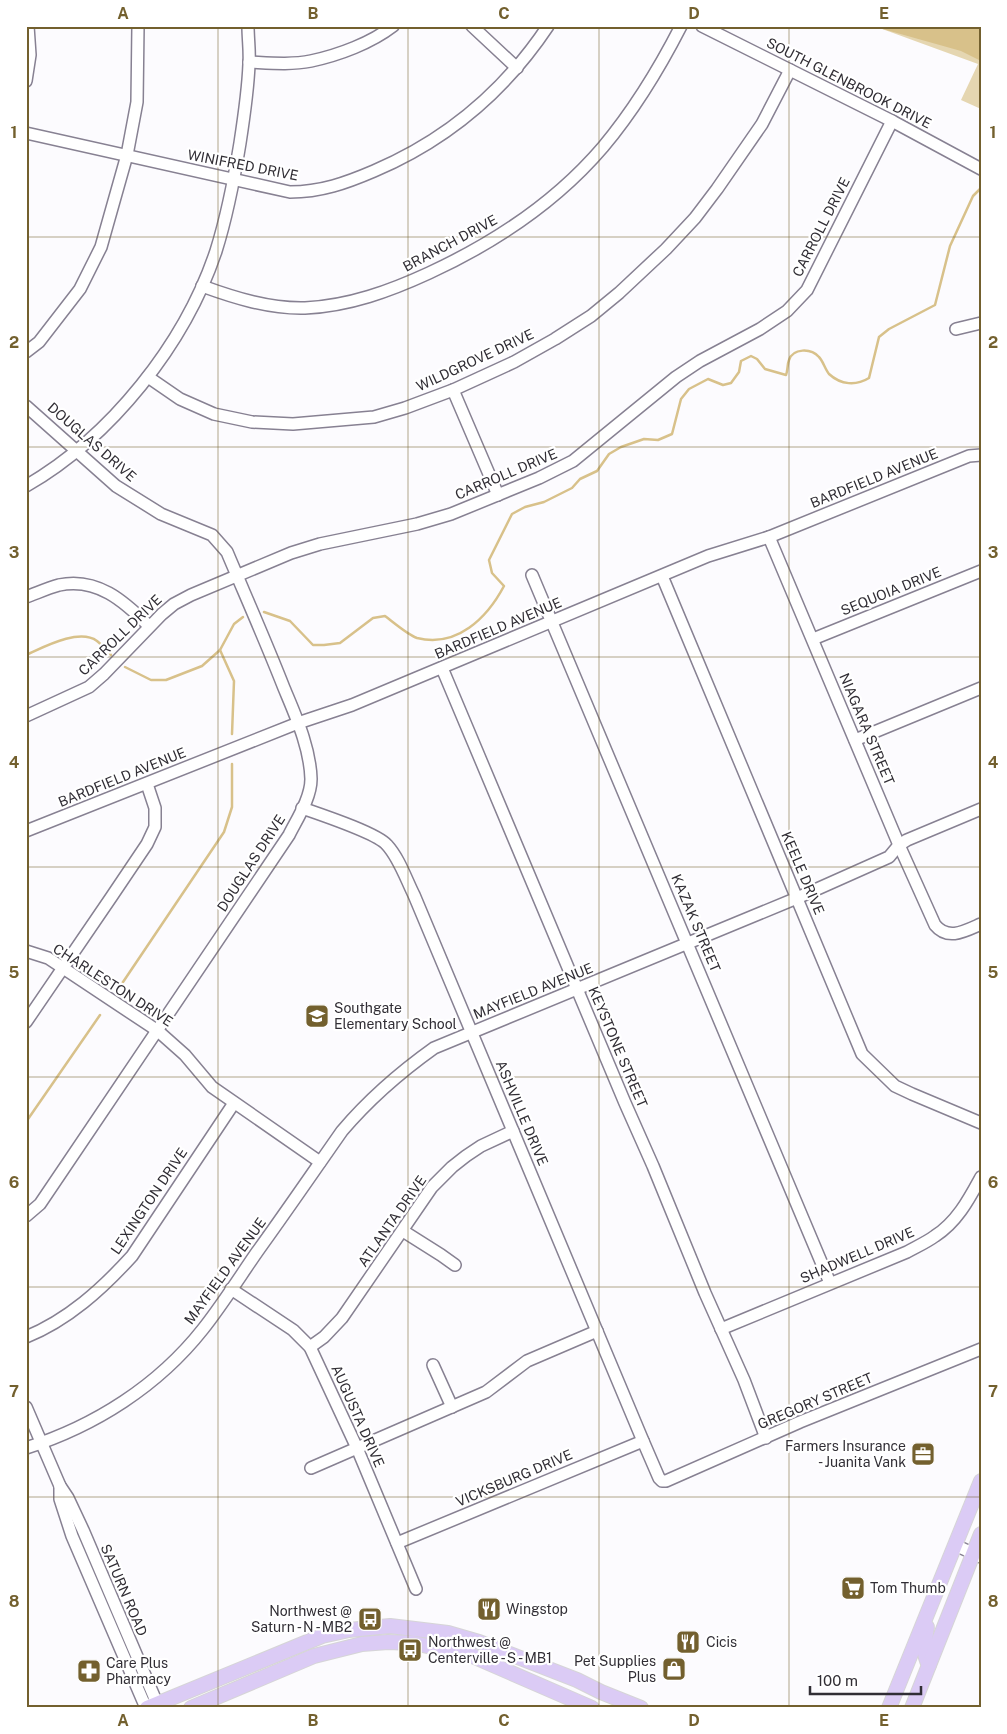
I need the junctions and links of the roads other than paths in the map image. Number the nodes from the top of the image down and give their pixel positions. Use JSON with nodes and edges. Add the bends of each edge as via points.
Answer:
{"nodes":[{"id":1,"x":28,"y":26,"type":"edge"},
{"id":2,"x":138,"y":26,"type":"edge"},
{"id":3,"x":248,"y":26,"type":"edge"},
{"id":4,"x":394,"y":26,"type":"edge"},
{"id":5,"x":472,"y":26,"type":"edge"},
{"id":6,"x":548,"y":26,"type":"edge"},
{"id":7,"x":681,"y":26,"type":"edge"},
{"id":8,"x":702,"y":26,"type":"edge"},
{"id":9,"x":249,"y":62,"type":"junction"},
{"id":10,"x":517,"y":68,"type":"junction"},
{"id":11,"x":790,"y":70,"type":"junction"},
{"id":12,"x":26,"y":81,"type":"edge"},
{"id":13,"x":892,"y":121,"type":"junction"},
{"id":14,"x":26,"y":133,"type":"edge"},
{"id":15,"x":128,"y":155,"type":"junction"},
{"id":16,"x":981,"y":169,"type":"edge"},
{"id":17,"x":234,"y":180,"type":"junction"},
{"id":18,"x":202,"y":286,"type":"junction"},
{"id":19,"x":981,"y":323,"type":"edge"},
{"id":20,"x":956,"y":329,"type":"dead end"},
{"id":21,"x":26,"y":352,"type":"edge"},
{"id":22,"x":148,"y":377,"type":"junction"},
{"id":23,"x":453,"y":390,"type":"junction"},
{"id":24,"x":26,"y":406,"type":"edge"},
{"id":25,"x":77,"y":451,"type":"junction"},
{"id":26,"x":981,"y":455,"type":"edge"},
{"id":27,"x":26,"y":486,"type":"edge"},
{"id":28,"x":498,"y":495,"type":"junction"},
{"id":29,"x":769,"y":537,"type":"junction"},
{"id":30,"x":981,"y":571,"type":"edge"},
{"id":31,"x":237,"y":575,"type":"junction"},
{"id":32,"x":532,"y":575,"type":"dead end"},
{"id":33,"x":662,"y":576,"type":"junction"},
{"id":34,"x":26,"y":597,"type":"edge"},
{"id":35,"x":552,"y":621,"type":"junction"},
{"id":36,"x":149,"y":626,"type":"junction"},
{"id":37,"x":813,"y":639,"type":"junction"},
{"id":38,"x":442,"y":668,"type":"junction"},
{"id":39,"x":981,"y":688,"type":"edge"},
{"id":40,"x":26,"y":716,"type":"edge"},
{"id":41,"x":298,"y":723,"type":"junction"},
{"id":42,"x":855,"y":740,"type":"junction"},
{"id":43,"x":147,"y":784,"type":"junction"},
{"id":44,"x":302,"y":808,"type":"junction"},
{"id":45,"x":981,"y":809,"type":"edge"},
{"id":46,"x":26,"y":832,"type":"edge"},
{"id":47,"x":899,"y":845,"type":"junction"},
{"id":48,"x":797,"y":898,"type":"junction"},
{"id":49,"x":981,"y":924,"type":"edge"},
{"id":50,"x":688,"y":943,"type":"junction"},
{"id":51,"x":26,"y":951,"type":"edge"},
{"id":52,"x":64,"y":968,"type":"junction"},
{"id":53,"x":578,"y":989,"type":"junction"},
{"id":54,"x":26,"y":1022,"type":"edge"},
{"id":55,"x":158,"y":1030,"type":"junction"},
{"id":56,"x":472,"y":1032,"type":"junction"},
{"id":57,"x":234,"y":1103,"type":"junction"},
{"id":58,"x":981,"y":1123,"type":"edge"},
{"id":59,"x":513,"y":1130,"type":"junction"},
{"id":60,"x":320,"y":1162,"type":"junction"},
{"id":61,"x":981,"y":1177,"type":"edge"},
{"id":62,"x":26,"y":1216,"type":"edge"},
{"id":63,"x":403,"y":1231,"type":"junction"},
{"id":64,"x":455,"y":1265,"type":"dead end"},
{"id":65,"x":830,"y":1283,"type":"junction"},
{"id":66,"x":231,"y":1289,"type":"junction"},
{"id":67,"x":721,"y":1329,"type":"junction"},
{"id":68,"x":597,"y":1331,"type":"junction"},
{"id":69,"x":26,"y":1337,"type":"edge"},
{"id":70,"x":310,"y":1347,"type":"junction"},
{"id":71,"x":981,"y":1349,"type":"edge"},
{"id":72,"x":433,"y":1365,"type":"dead end"},
{"id":73,"x":26,"y":1408,"type":"edge"},
{"id":74,"x":452,"y":1408,"type":"junction"},
{"id":75,"x":766,"y":1438,"type":"junction"},
{"id":76,"x":643,"y":1441,"type":"junction"},
{"id":77,"x":42,"y":1443,"type":"junction"},
{"id":78,"x":26,"y":1448,"type":"edge"},
{"id":79,"x":357,"y":1448,"type":"junction"},
{"id":80,"x":311,"y":1468,"type":"dead end"},
{"id":81,"x":662,"y":1480,"type":"joint"},
{"id":82,"x":981,"y":1480,"type":"edge"},
{"id":83,"x":981,"y":1534,"type":"edge"},
{"id":84,"x":397,"y":1543,"type":"junction"},
{"id":85,"x":955,"y":1545,"type":"junction"},
{"id":86,"x":977,"y":1556,"type":"edge"},
{"id":87,"x":416,"y":1589,"type":"dead end"},
{"id":88,"x":927,"y":1611,"type":"junction"},
{"id":89,"x":308,"y":1641,"type":"junction"},
{"id":90,"x":314,"y":1656,"type":"junction"},
{"id":91,"x":910,"y":1656,"type":"junction"},
{"id":92,"x":929,"y":1665,"type":"junction"},
{"id":93,"x":577,"y":1680,"type":"junction"},
{"id":94,"x":921,"y":1686,"type":"junction"},
{"id":95,"x":573,"y":1700,"type":"junction"},
{"id":96,"x":152,"y":1707,"type":"edge"},
{"id":97,"x":192,"y":1708,"type":"edge"},
{"id":98,"x":592,"y":1708,"type":"edge"},
{"id":99,"x":641,"y":1708,"type":"edge"},
{"id":100,"x":889,"y":1708,"type":"edge"},
{"id":101,"x":912,"y":1708,"type":"edge"}],
"edges":[{"from":1,"to":12,"type":"street","via":[[30,55]]},
{"from":2,"to":15,"type":"street","via":[[137,102]]},
{"from":3,"to":9,"type":"street"},
{"from":4,"to":9,"type":"street","via":[[360,44],[310,61]]},
{"from":5,"to":10,"type":"street"},
{"from":6,"to":10,"type":"street","name":"WINIFRED DRIVE"},
{"from":7,"to":18,"type":"street","name":"BRANCH DRIVE","via":[[662,63],[612,136],[554,195],[490,242],[378,294],[332,306],[266,305]]},
{"from":8,"to":11,"type":"street","name":"SOUTH GLENBROOK DRIVE"},
{"from":9,"to":17,"type":"street"},
{"from":10,"to":17,"type":"street","name":"WINIFRED DRIVE","via":[[498,89],[452,128],[409,155],[349,182],[297,192]]},
{"from":11,"to":13,"type":"street","name":"SOUTH GLENBROOK DRIVE"},
{"from":11,"to":23,"type":"street","name":"WILDGROVE DRIVE","via":[[762,124],[717,189],[666,249],[591,316],[514,362]]},
{"from":13,"to":16,"type":"street","name":"SOUTH GLENBROOK DRIVE"},
{"from":13,"to":28,"type":"street","name":"CARROLL DRIVE","via":[[806,290],[786,311],[676,377],[572,461]]},
{"from":14,"to":15,"type":"street","name":"WINIFRED DRIVE"},
{"from":15,"to":17,"type":"street","name":"WINIFRED DRIVE"},
{"from":15,"to":21,"type":"street","via":[[101,247],[80,289],[39,342]]},
{"from":17,"to":18,"type":"street","via":[[216,251]]},
{"from":18,"to":22,"type":"street","via":[[172,343]]},
{"from":19,"to":20,"type":"street"},
{"from":22,"to":23,"type":"street","name":"WILDGROVE DRIVE","via":[[180,399],[214,414],[252,422],[293,424],[374,417]]},
{"from":22,"to":25,"type":"street"},
{"from":23,"to":28,"type":"street"},
{"from":24,"to":25,"type":"street","name":"DOUGLAS DRIVE"},
{"from":25,"to":27,"type":"street"},
{"from":25,"to":31,"type":"street","name":"DOUGLAS DRIVE","via":[[116,486],[161,514],[212,535],[227,552]]},
{"from":26,"to":29,"type":"street","name":"BARDFIELD AVENUE","via":[[969,456]]},
{"from":28,"to":31,"type":"street","name":"CARROLL DRIVE","via":[[417,524],[320,544]]},
{"from":29,"to":33,"type":"street","name":"BARDFIELD AVENUE","via":[[708,556]]},
{"from":29,"to":37,"type":"street","name":"NIAGARA STREET"},
{"from":30,"to":37,"type":"street","name":"SEQUOIA DRIVE"},
{"from":31,"to":36,"type":"street","name":"CARROLL DRIVE","via":[[174,604]]},
{"from":31,"to":41,"type":"street","name":"DOUGLAS DRIVE"},
{"from":32,"to":35,"type":"street","name":"KAZAK STREET"},
{"from":33,"to":35,"type":"street","name":"BARDFIELD AVENUE"},
{"from":33,"to":48,"type":"street","name":"KEELE DRIVE"},
{"from":34,"to":36,"type":"street","via":[[58,585],[85,585],[121,599]]},
{"from":35,"to":38,"type":"street","name":"BARDFIELD AVENUE"},
{"from":35,"to":50,"type":"street","name":"KAZAK STREET"},
{"from":36,"to":40,"type":"street","name":"CARROLL DRIVE","via":[[89,687]]},
{"from":37,"to":42,"type":"street","name":"NIAGARA STREET"},
{"from":38,"to":41,"type":"street","name":"BARDFIELD AVENUE"},
{"from":38,"to":53,"type":"street","name":"KEYSTONE STREET"},
{"from":39,"to":42,"type":"street"},
{"from":41,"to":43,"type":"street","name":"BARDFIELD AVENUE"},
{"from":41,"to":44,"type":"street","name":"DOUGLAS DRIVE","via":[[311,780]]},
{"from":42,"to":47,"type":"street","name":"NIAGARA STREET"},
{"from":43,"to":46,"type":"street","name":"BARDFIELD AVENUE"},
{"from":43,"to":52,"type":"street","via":[[155,808],[156,827]]},
{"from":44,"to":55,"type":"street","name":"DOUGLAS DRIVE","via":[[289,835]]},
{"from":44,"to":56,"type":"street","name":"ASHVILLE DRIVE","via":[[386,843],[414,895]]},
{"from":45,"to":47,"type":"street","name":"MAYFIELD AVENUE"},
{"from":47,"to":48,"type":"street","name":"MAYFIELD AVENUE","via":[[889,857]]},
{"from":47,"to":49,"type":"street","name":"NIAGARA STREET","via":[[940,932],[953,934]]},
{"from":48,"to":50,"type":"street","name":"MAYFIELD AVENUE"},
{"from":48,"to":58,"type":"street","name":"KEELE DRIVE","via":[[862,1054],[895,1086]]},
{"from":50,"to":53,"type":"street","name":"MAYFIELD AVENUE"},
{"from":50,"to":65,"type":"street","name":"KAZAK STREET"},
{"from":51,"to":52,"type":"street","name":"CHARLESTON DRIVE","via":[[48,958]]},
{"from":52,"to":54,"type":"street"},
{"from":52,"to":55,"type":"street","name":"CHARLESTON DRIVE"},
{"from":53,"to":56,"type":"street","name":"MAYFIELD AVENUE"},
{"from":53,"to":67,"type":"street","name":"KEYSTONE STREET"},
{"from":55,"to":57,"type":"street","name":"CHARLESTON DRIVE","via":[[212,1087]]},
{"from":55,"to":62,"type":"street","name":"DOUGLAS DRIVE","via":[[40,1204]]},
{"from":56,"to":59,"type":"street","name":"ASHVILLE DRIVE"},
{"from":56,"to":60,"type":"street","name":"MAYFIELD AVENUE","via":[[434,1048],[405,1068],[362,1108]]},
{"from":57,"to":60,"type":"street","name":"CHARLESTON DRIVE"},
{"from":57,"to":69,"type":"street","name":"LEXINGTON DRIVE","via":[[132,1256],[112,1279],[63,1318]]},
{"from":59,"to":63,"type":"street","name":"ATLANTA DRIVE","via":[[481,1146],[452,1167],[432,1187]]},
{"from":59,"to":68,"type":"street","name":"ASHVILLE DRIVE"},
{"from":60,"to":66,"type":"street","name":"MAYFIELD AVENUE"},
{"from":61,"to":65,"type":"street","name":"SHADWELL DRIVE","via":[[968,1201],[935,1237],[907,1252]]},
{"from":63,"to":64,"type":"street"},
{"from":63,"to":70,"type":"street","name":"ATLANTA DRIVE","via":[[342,1318]]},
{"from":65,"to":67,"type":"street","name":"SHADWELL DRIVE"},
{"from":66,"to":70,"type":"street","name":"AUGUSTA DRIVE","via":[[293,1330]]},
{"from":66,"to":77,"type":"street","name":"MAYFIELD AVENUE","via":[[202,1330],[159,1375],[114,1408]]},
{"from":67,"to":75,"type":"street","name":"KEYSTONE STREET"},
{"from":68,"to":74,"type":"street","via":[[528,1361],[486,1392]]},
{"from":68,"to":76,"type":"street","name":"ASHVILLE DRIVE"},
{"from":70,"to":79,"type":"street","name":"AUGUSTA DRIVE"},
{"from":71,"to":75,"type":"street","name":"GREGORY STREET"},
{"from":72,"to":74,"type":"street"},
{"from":73,"to":77,"type":"street","name":"SATURN ROAD"},
{"from":74,"to":79,"type":"street"},
{"from":75,"to":81,"type":"street","name":"GREGORY STREET"},
{"from":76,"to":81,"type":"street","name":"ASHVILLE DRIVE"},
{"from":76,"to":84,"type":"street","name":"VICKSBURG DRIVE"},
{"from":77,"to":78,"type":"street","name":"MAYFIELD AVENUE"},
{"from":77,"to":96,"type":"street","name":"SATURN ROAD","via":[[83,1530]]},
{"from":79,"to":80,"type":"street"},
{"from":79,"to":84,"type":"street","name":"AUGUSTA DRIVE"},
{"from":82,"to":85,"type":"main road"},
{"from":83,"to":86,"type":"main road"},
{"from":84,"to":87,"type":"street","name":"AUGUSTA DRIVE"},
{"from":85,"to":86,"type":"street"},
{"from":85,"to":88,"type":"main road"},
{"from":86,"to":92,"type":"main road"},
{"from":88,"to":91,"type":"main road"},
{"from":88,"to":92,"type":"main road","via":[[924,1648]]},
{"from":89,"to":90,"type":"main road"},
{"from":89,"to":93,"type":"main road","via":[[374,1627],[440,1632],[479,1642]]},
{"from":89,"to":96,"type":"main road"},
{"from":90,"to":95,"type":"main road","via":[[362,1644],[388,1642],[431,1646],[470,1655]]},
{"from":90,"to":97,"type":"main road"},
{"from":91,"to":94,"type":"main road","via":[[914,1659]]},
{"from":91,"to":100,"type":"main road"},
{"from":92,"to":94,"type":"main road"},
{"from":93,"to":95,"type":"main road"},
{"from":93,"to":99,"type":"main road"},
{"from":94,"to":101,"type":"main road"},
{"from":95,"to":98,"type":"main road"}]}
